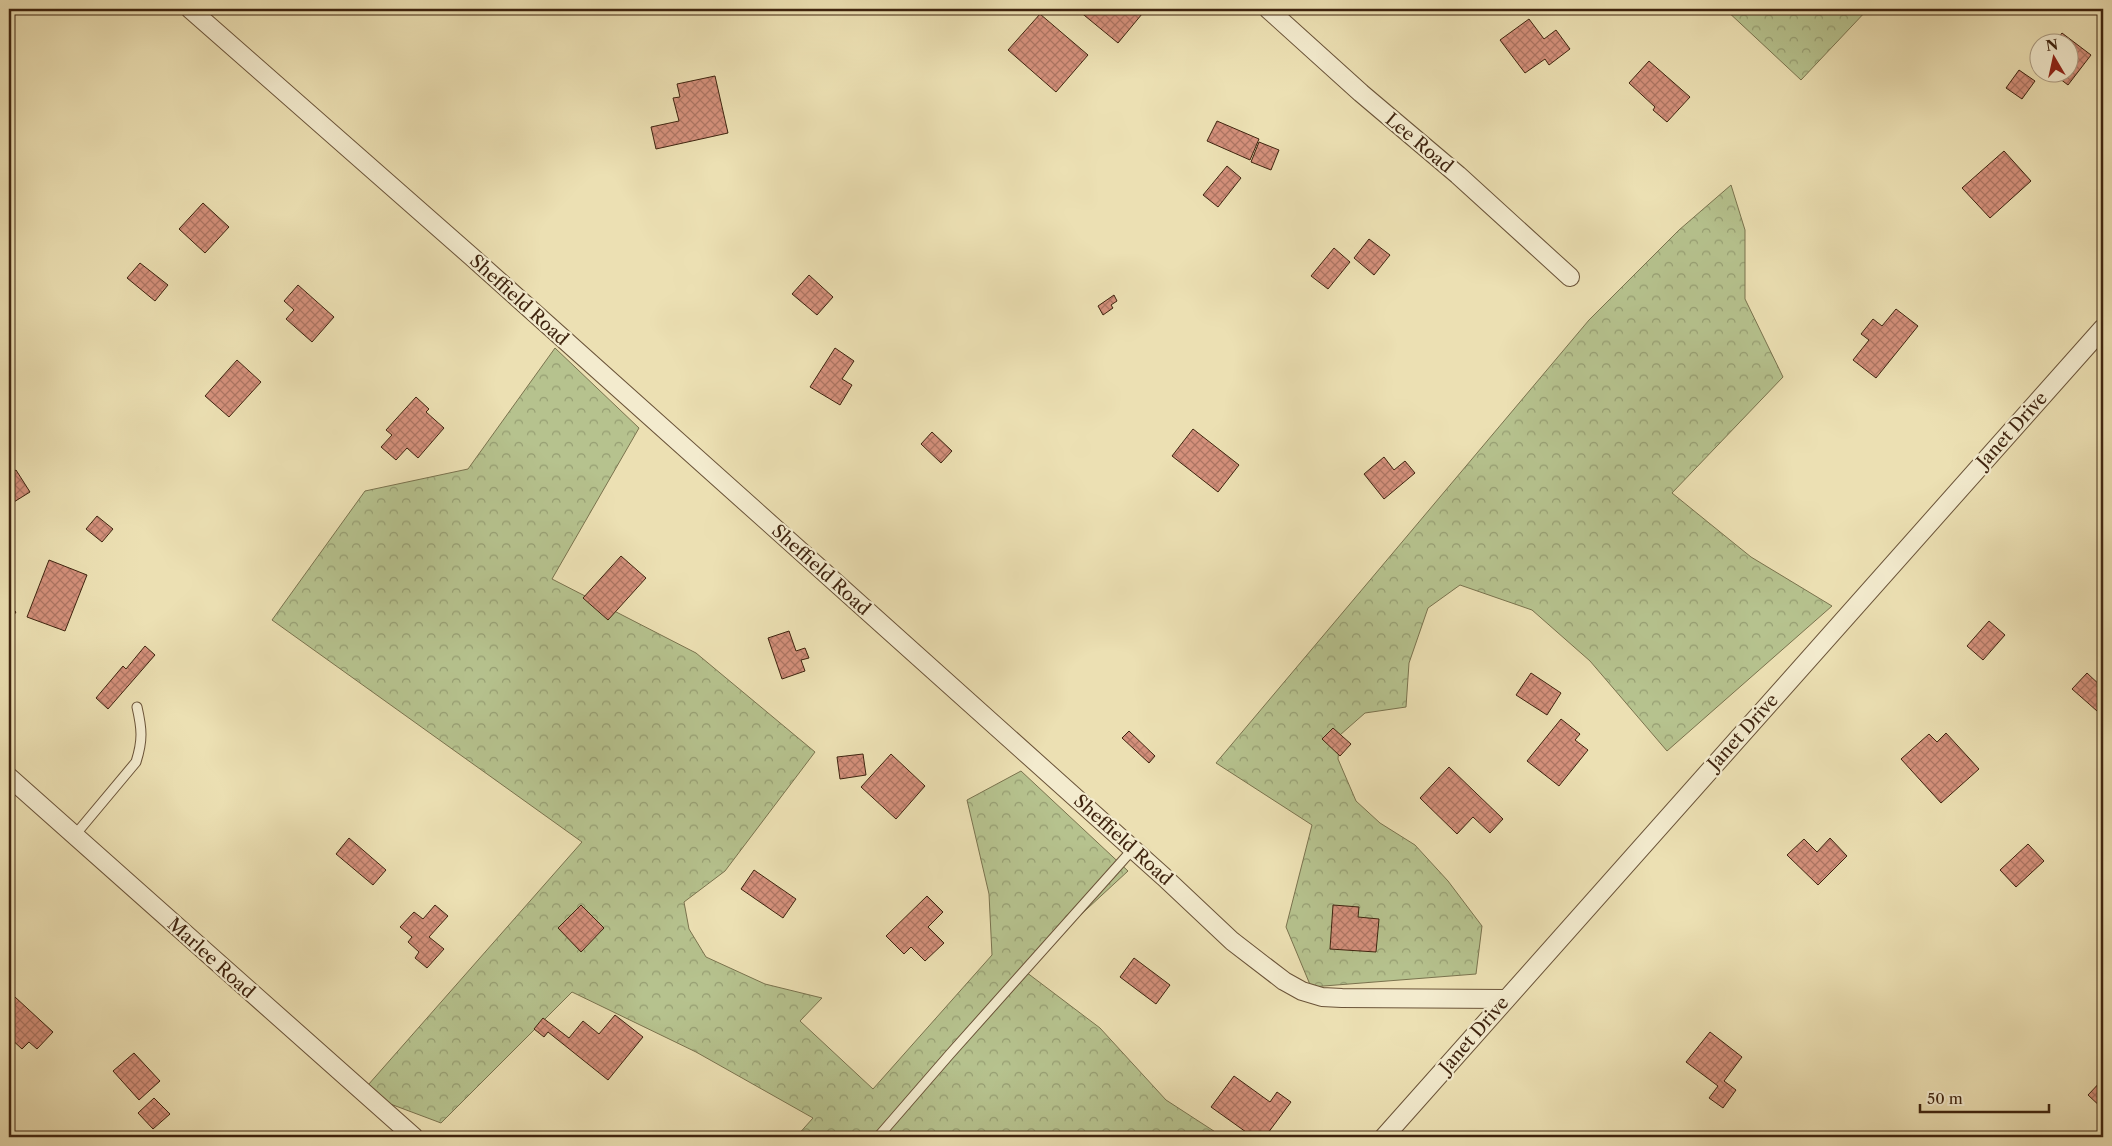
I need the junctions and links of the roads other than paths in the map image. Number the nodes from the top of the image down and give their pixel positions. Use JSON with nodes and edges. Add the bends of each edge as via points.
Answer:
{"nodes":[{"id":1,"x":190,"y":9,"type":"edge"},
{"id":2,"x":1268,"y":9,"type":"edge"},
{"id":3,"x":1570,"y":278,"type":"dead end"},
{"id":4,"x":2103,"y":328,"type":"edge"},
{"id":5,"x":137,"y":707,"type":"dead end"},
{"id":6,"x":9,"y":777,"type":"edge"},
{"id":7,"x":75,"y":835,"type":"junction"},
{"id":8,"x":1133,"y":850,"type":"junction"},
{"id":9,"x":1506,"y":998,"type":"junction"},
{"id":10,"x":414,"y":1137,"type":"edge"},
{"id":11,"x":878,"y":1137,"type":"edge"},
{"id":12,"x":1384,"y":1137,"type":"edge"}],
"edges":[{"from":1,"to":8,"type":"street","name":"Sheffield Road"},
{"from":2,"to":3,"type":"street","name":"Lee Road"},
{"from":4,"to":9,"type":"street","name":"Janet Drive"},
{"from":5,"to":7,"type":"lane","via":[[142,731],[136,762]]},
{"from":6,"to":7,"type":"street","name":"Marlee Road"},
{"from":7,"to":10,"type":"street","name":"Marlee Road"},
{"from":8,"to":9,"type":"street","name":"Sheffield Road","via":[[1232,941],[1302,991],[1342,998]]},
{"from":8,"to":11,"type":"lane"},
{"from":9,"to":12,"type":"street","name":"Janet Drive"}]}
